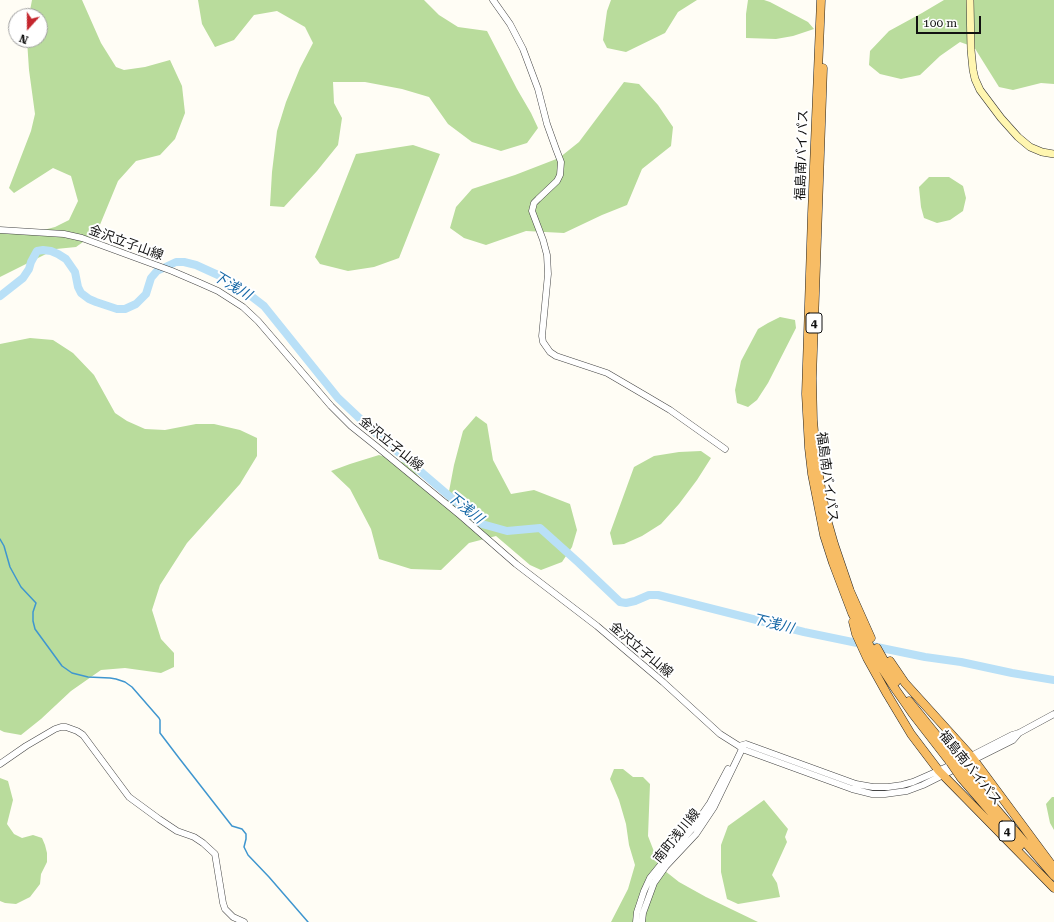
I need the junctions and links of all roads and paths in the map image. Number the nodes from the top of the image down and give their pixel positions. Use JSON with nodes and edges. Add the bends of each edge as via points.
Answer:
{"nodes":[{"id":1,"x":493,"y":0,"type":"edge"},
{"id":2,"x":821,"y":0,"type":"edge"},
{"id":3,"x":826,"y":0,"type":"edge"},
{"id":4,"x":970,"y":0,"type":"edge"},
{"id":5,"x":1054,"y":154,"type":"edge"},
{"id":6,"x":0,"y":230,"type":"edge"},
{"id":7,"x":725,"y":449,"type":"dead end"},
{"id":8,"x":866,"y":636,"type":"junction"},
{"id":9,"x":884,"y":661,"type":"junction"},
{"id":10,"x":1054,"y":714,"type":"edge"},
{"id":11,"x":742,"y":746,"type":"junction"},
{"id":12,"x":973,"y":758,"type":"junction"},
{"id":13,"x":0,"y":764,"type":"edge"},
{"id":14,"x":941,"y":773,"type":"junction"},
{"id":15,"x":963,"y":776,"type":"junction"},
{"id":16,"x":1054,"y":868,"type":"edge"},
{"id":17,"x":1054,"y":876,"type":"edge"},
{"id":18,"x":1054,"y":884,"type":"edge"},
{"id":19,"x":1054,"y":888,"type":"edge"},
{"id":20,"x":244,"y":922,"type":"edge"},
{"id":21,"x":636,"y":922,"type":"edge"},
{"id":22,"x":642,"y":922,"type":"edge"}],
"edges":[{"from":1,"to":7,"type":"street","via":[[523,49],[561,162],[557,181],[538,199],[532,211],[547,254],[543,342],[556,356],[607,373],[648,397]]},
{"from":2,"to":8,"type":"highway","name":"福島南バイパス","number":"4","via":[[806,394],[809,448],[824,535],[852,613]]},
{"from":3,"to":8,"type":"highway","name":"福島南バイパス","number":"4","via":[[813,338],[813,420],[820,488],[826,516],[850,591],[863,620]]},
{"from":4,"to":5,"type":"main road","via":[[973,70],[980,90],[1018,137],[1030,147]]},
{"from":6,"to":11,"type":"street","name":"金沢立子山線","via":[[64,234],[82,238],[172,271],[218,291],[243,307],[351,426],[516,564],[597,626],[720,734]]},
{"from":8,"to":9,"type":"highway"},
{"from":8,"to":9,"type":"highway","name":"福島南バイパス","number":"4"},
{"from":8,"to":14,"type":"highway","via":[[867,658],[900,717]]},
{"from":9,"to":12,"type":"highway"},
{"from":9,"to":15,"type":"highway","name":"福島南バイパス","number":"4","bridge":true,"via":[[904,694]]},
{"from":10,"to":12,"type":"street","name":"金沢立子山線"},
{"from":11,"to":14,"type":"street","name":"金沢立子山線","via":[[852,789],[872,794],[907,791],[923,785]]},
{"from":11,"to":21,"type":"street","name":"南町浅川線","via":[[710,803],[692,829],[650,878],[637,912]]},
{"from":11,"to":22,"type":"street","name":"南町浅川線","via":[[714,807],[696,834],[654,883]]},
{"from":12,"to":14,"type":"street","name":"金沢立子山線"},
{"from":12,"to":16,"type":"highway"},
{"from":13,"to":20,"type":"street","via":[[55,729],[66,727],[77,731],[83,735],[130,798],[177,831],[194,837],[214,854],[223,904],[228,913]]},
{"from":14,"to":19,"type":"highway"},
{"from":15,"to":17,"type":"highway","name":"福島南バイパス","number":"4"},
{"from":15,"to":18,"type":"highway","name":"福島南バイパス","number":"4"}]}
